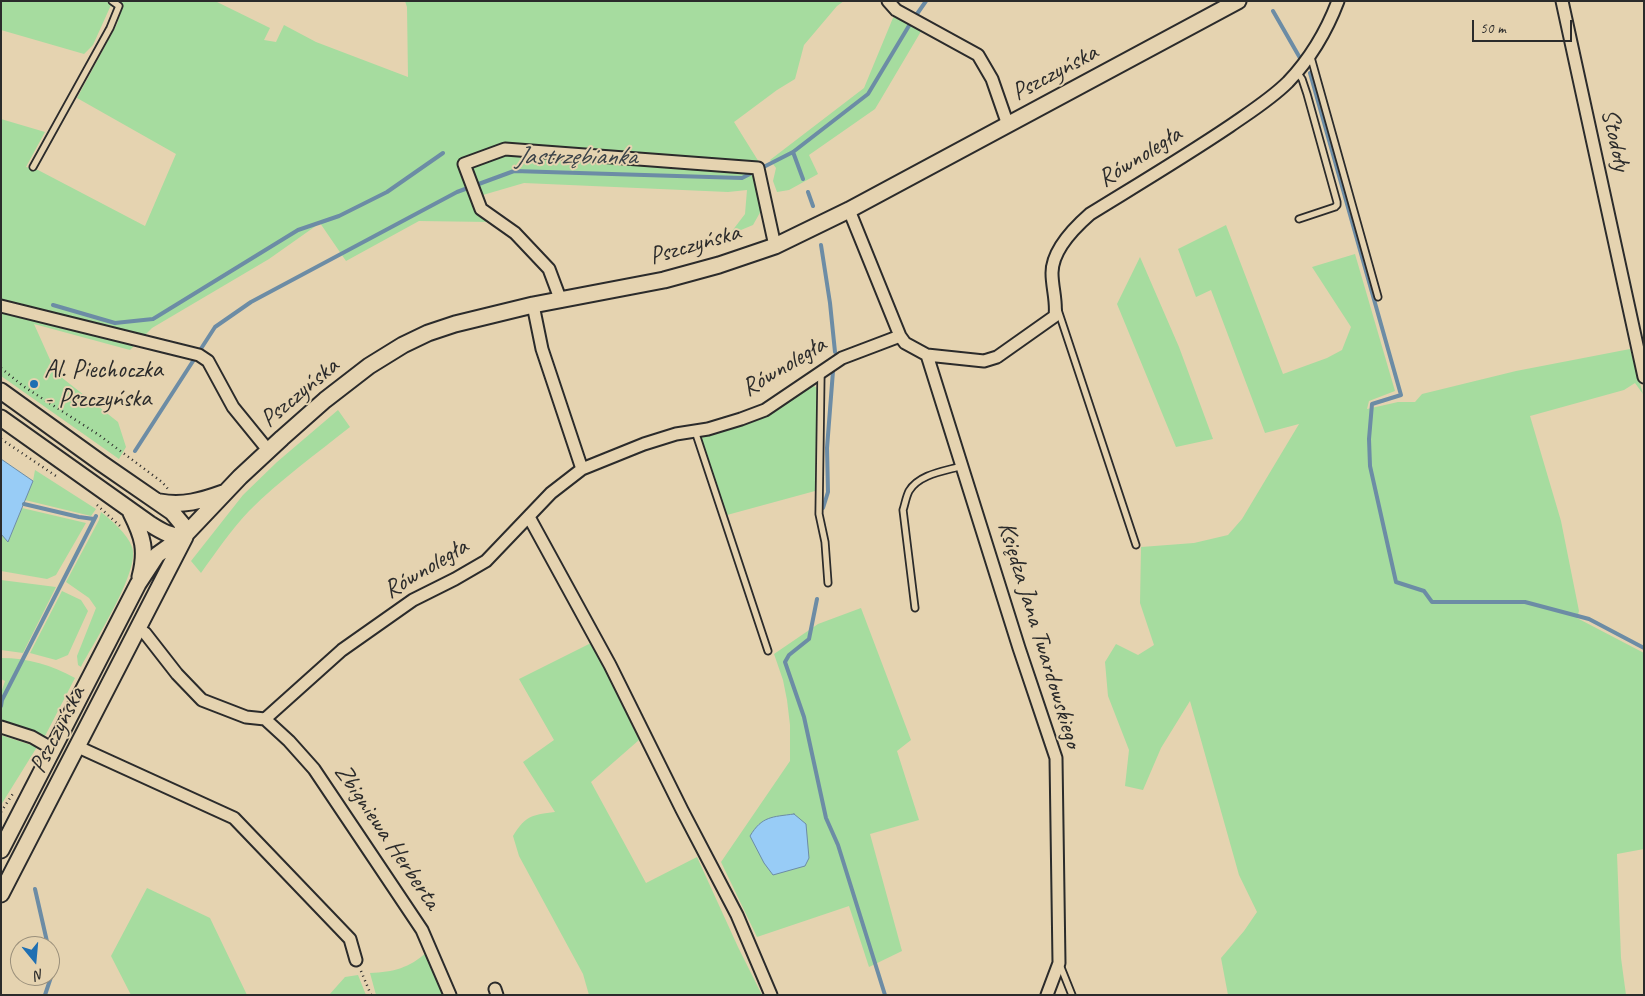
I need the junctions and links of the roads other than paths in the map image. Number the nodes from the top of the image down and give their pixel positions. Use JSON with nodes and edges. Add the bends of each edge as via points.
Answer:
{"nodes":[{"id":1,"x":112,"y":1,"type":"edge"},
{"id":2,"x":888,"y":1,"type":"edge"},
{"id":3,"x":1238,"y":1,"type":"edge"},
{"id":4,"x":1338,"y":1,"type":"edge"},
{"id":5,"x":1562,"y":1,"type":"edge"},
{"id":6,"x":1310,"y":54,"type":"junction"},
{"id":7,"x":1296,"y":72,"type":"junction"},
{"id":8,"x":1008,"y":125,"type":"junction"},
{"id":9,"x":33,"y":167,"type":"dead end"},
{"id":10,"x":849,"y":210,"type":"junction"},
{"id":11,"x":1299,"y":219,"type":"dead end"},
{"id":12,"x":775,"y":246,"type":"junction"},
{"id":13,"x":1378,"y":298,"type":"dead end"},
{"id":14,"x":561,"y":301,"type":"junction"},
{"id":15,"x":532,"y":305,"type":"junction"},
{"id":16,"x":1,"y":306,"type":"edge"},
{"id":17,"x":1056,"y":306,"type":"junction"},
{"id":18,"x":900,"y":336,"type":"junction"},
{"id":19,"x":927,"y":355,"type":"junction"},
{"id":20,"x":821,"y":372,"type":"junction"},
{"id":21,"x":1644,"y":377,"type":"edge"},
{"id":22,"x":1,"y":391,"type":"edge"},
{"id":23,"x":1,"y":418,"type":"edge"},
{"id":24,"x":695,"y":431,"type":"junction"},
{"id":25,"x":268,"y":450,"type":"junction"},
{"id":26,"x":962,"y":466,"type":"junction"},
{"id":27,"x":582,"y":469,"type":"junction"},
{"id":28,"x":227,"y":491,"type":"junction"},
{"id":29,"x":156,"y":501,"type":"junction"},
{"id":30,"x":130,"y":511,"type":"junction"},
{"id":31,"x":529,"y":517,"type":"junction"},
{"id":32,"x":185,"y":535,"type":"junction"},
{"id":33,"x":1136,"y":545,"type":"dead end"},
{"id":34,"x":828,"y":583,"type":"dead end"},
{"id":35,"x":138,"y":584,"type":"junction"},
{"id":36,"x":915,"y":608,"type":"dead end"},
{"id":37,"x":136,"y":629,"type":"junction"},
{"id":38,"x":768,"y":652,"type":"dead end"},
{"id":39,"x":265,"y":719,"type":"junction"},
{"id":40,"x":5,"y":728,"type":"edge"},
{"id":41,"x":76,"y":746,"type":"junction"},
{"id":42,"x":53,"y":748,"type":"junction"},
{"id":43,"x":1,"y":850,"type":"edge"},
{"id":44,"x":1,"y":894,"type":"edge"},
{"id":45,"x":356,"y":960,"type":"road end"},
{"id":46,"x":1059,"y":963,"type":"junction"},
{"id":47,"x":450,"y":995,"type":"edge"},
{"id":48,"x":771,"y":995,"type":"edge"},
{"id":49,"x":1047,"y":995,"type":"edge"},
{"id":50,"x":1072,"y":995,"type":"edge"}],
"edges":[{"from":1,"to":9,"type":"lane","via":[[119,6],[110,28]]},
{"from":2,"to":8,"type":"street","via":[[896,10],[978,55],[992,79]]},
{"from":3,"to":8,"type":"street","name":"Pszczyńska"},
{"from":4,"to":6,"type":"street","name":"Równoległa"},
{"from":5,"to":21,"type":"street","name":"Stodoły"},
{"from":6,"to":7,"type":"street","name":"Równoległa"},
{"from":6,"to":13,"type":"lane"},
{"from":7,"to":11,"type":"lane","via":[[1307,94],[1338,202],[1335,207]]},
{"from":7,"to":17,"type":"street","name":"Równoległa","via":[[1268,99],[1081,222],[1062,244],[1054,262]]},
{"from":8,"to":10,"type":"street","name":"Pszczyńska"},
{"from":10,"to":12,"type":"street","name":"Pszczyńska"},
{"from":10,"to":18,"type":"street"},
{"from":12,"to":14,"type":"street","name":"Pszczyńska","via":[[664,280]]},
{"from":12,"to":14,"type":"street","via":[[759,173],[505,149],[464,164],[481,210],[515,233],[549,269]]},
{"from":14,"to":15,"type":"street","name":"Pszczyńska"},
{"from":15,"to":25,"type":"street","name":"Pszczyńska","via":[[428,332],[403,345],[325,400]]},
{"from":15,"to":27,"type":"street","via":[[542,349]]},
{"from":16,"to":25,"type":"street","via":[[208,360],[233,407]]},
{"from":17,"to":19,"type":"street","via":[[1055,316],[997,357],[984,360]]},
{"from":17,"to":33,"type":"lane"},
{"from":18,"to":19,"type":"street","via":[[905,343]]},
{"from":18,"to":20,"type":"street","name":"Równoległa","via":[[842,358]]},
{"from":19,"to":26,"type":"street","name":"Księdza Jana Twardowskiego"},
{"from":20,"to":24,"type":"street","name":"Równoległa","via":[[765,410]]},
{"from":20,"to":34,"type":"lane","via":[[819,514]]},
{"from":22,"to":29,"type":"street"},
{"from":23,"to":30,"type":"street"},
{"from":24,"to":27,"type":"street","name":"Równoległa","via":[[644,444]]},
{"from":24,"to":38,"type":"lane"},
{"from":25,"to":28,"type":"street","name":"Pszczyńska"},
{"from":26,"to":36,"type":"lane","via":[[917,482],[906,499],[903,510]]},
{"from":26,"to":46,"type":"street","name":"Księdza Jana Twardowskiego","via":[[1056,758]]},
{"from":27,"to":31,"type":"street","name":"Równoległa","via":[[551,493]]},
{"from":28,"to":29,"type":"street","via":[[183,504]]},
{"from":28,"to":32,"type":"street","name":"Pszczyńska"},
{"from":29,"to":32,"type":"street","via":[[172,512],[182,524]]},
{"from":30,"to":32,"type":"street","via":[[170,535]]},
{"from":30,"to":35,"type":"street","via":[[143,541],[143,566]]},
{"from":31,"to":39,"type":"street","name":"Równoległa","via":[[486,560],[414,600],[342,650]]},
{"from":31,"to":48,"type":"street","via":[[610,665],[737,915]]},
{"from":32,"to":35,"type":"street","name":"Pszczyńska","via":[[157,555]]},
{"from":32,"to":37,"type":"street","name":"Pszczyńska"},
{"from":35,"to":42,"type":"street","name":"Pszczyńska"},
{"from":37,"to":39,"type":"street","via":[[145,633],[202,700],[246,716]]},
{"from":37,"to":41,"type":"street","name":"Pszczyńska"},
{"from":39,"to":47,"type":"street","name":"Zbigniewa Herberta","via":[[314,769],[422,930]]},
{"from":40,"to":42,"type":"street"},
{"from":41,"to":44,"type":"street","name":"Pszczyńska"},
{"from":41,"to":45,"type":"street","via":[[234,818],[350,939]]},
{"from":42,"to":43,"type":"street","name":"Pszczyńska"},
{"from":46,"to":49,"type":"street","name":"Księdza Jana Twardowskiego"},
{"from":46,"to":50,"type":"lane"}]}
